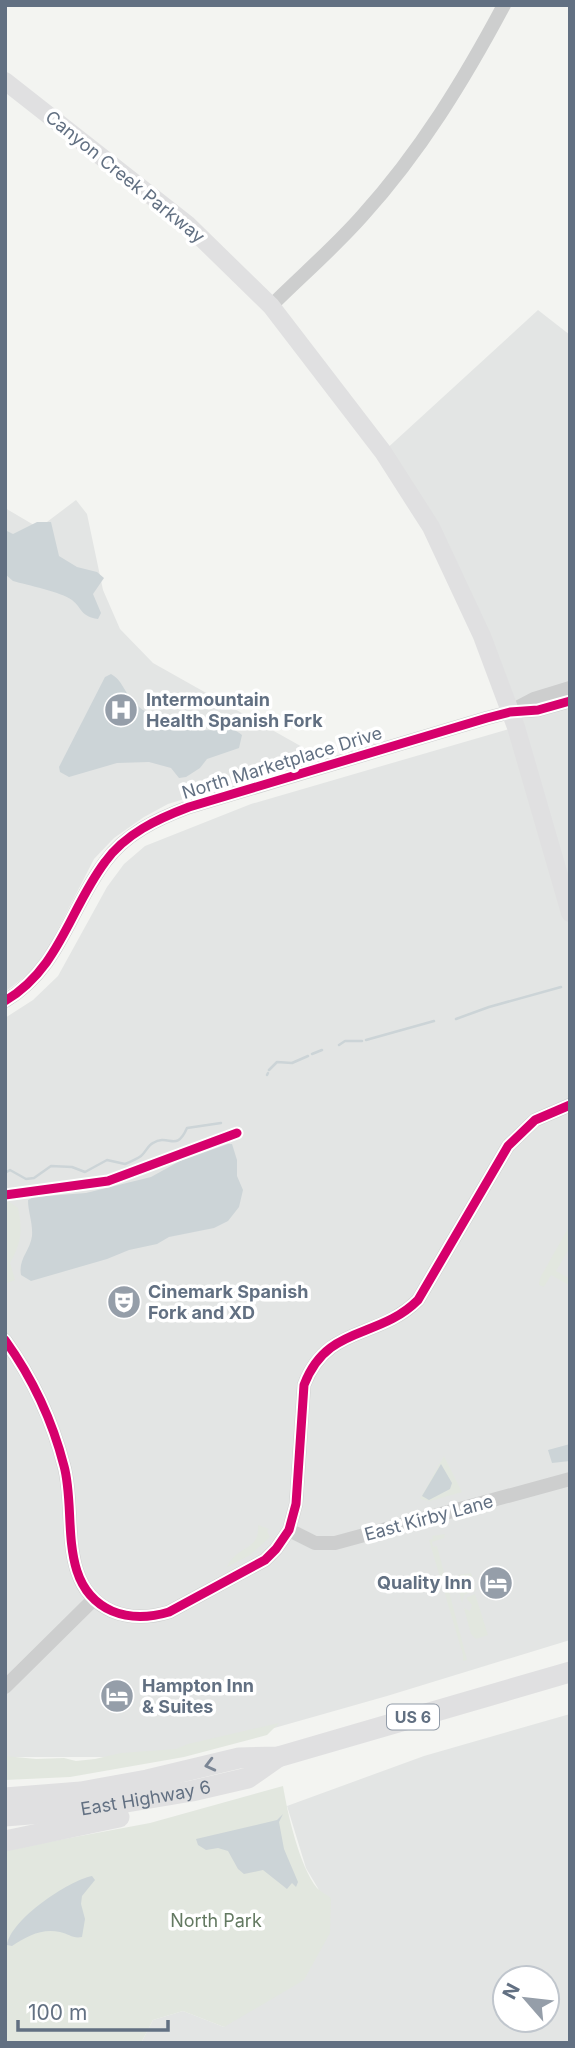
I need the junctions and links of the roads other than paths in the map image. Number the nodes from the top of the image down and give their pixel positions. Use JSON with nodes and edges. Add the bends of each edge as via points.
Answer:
{"nodes":[{"id":1,"x":503,"y":5,"type":"edge"},
{"id":2,"x":5,"y":81,"type":"edge"},
{"id":3,"x":271,"y":306,"type":"junction"},
{"id":4,"x":570,"y":688,"type":"edge"},
{"id":5,"x":570,"y":701,"type":"edge"},
{"id":6,"x":510,"y":712,"type":"junction"},
{"id":7,"x":570,"y":913,"type":"edge"},
{"id":8,"x":5,"y":1001,"type":"edge"},
{"id":9,"x":570,"y":1105,"type":"edge"},
{"id":10,"x":5,"y":1340,"type":"edge"},
{"id":11,"x":570,"y":1479,"type":"edge"},
{"id":12,"x":289,"y":1530,"type":"junction"},
{"id":13,"x":93,"y":1600,"type":"junction"},
{"id":14,"x":570,"y":1672,"type":"edge"},
{"id":15,"x":5,"y":1687,"type":"edge"},
{"id":16,"x":278,"y":1757,"type":"junction"},
{"id":17,"x":5,"y":1790,"type":"edge"},
{"id":18,"x":32,"y":1796,"type":"junction"},
{"id":19,"x":165,"y":1797,"type":"junction"},
{"id":20,"x":5,"y":1798,"type":"edge"},
{"id":21,"x":5,"y":1816,"type":"edge"},
{"id":22,"x":5,"y":1841,"type":"edge"}],
"edges":[{"from":1,"to":3,"type":"street","via":[[443,111],[397,175],[361,218]]},
{"from":2,"to":3,"type":"main road","name":"Canyon Creek Parkway","via":[[187,224]]},
{"from":3,"to":6,"type":"main road","name":"Canyon Creek Parkway","via":[[383,452],[431,527],[482,636]]},
{"from":4,"to":6,"type":"street","name":"North Marketplace Drive"},
{"from":5,"to":6,"type":"street","name":"North Marketplace Drive"},
{"from":6,"to":7,"type":"main road","name":"Canyon Creek Parkway"},
{"from":6,"to":8,"type":"street","name":"North Marketplace Drive","via":[[189,807],[146,826],[106,861],[33,981]]},
{"from":9,"to":12,"type":"street","via":[[535,1119],[508,1146],[418,1300],[389,1322],[332,1345],[312,1367],[304,1385],[296,1504]]},
{"from":10,"to":13,"type":"street","via":[[30,1376],[55,1432],[69,1488],[74,1563]]},
{"from":11,"to":12,"type":"street","name":"East Kirby Lane","via":[[335,1544],[315,1543]]},
{"from":12,"to":13,"type":"street","via":[[258,1564],[169,1612],[138,1618]]},
{"from":13,"to":15,"type":"street"},
{"from":14,"to":16,"type":"highway","name":"East Highway 6","number":"US 6"},
{"from":16,"to":18,"type":"highway","name":"East Highway 6","number":"US 6","one_way":true,"via":[[239,1758],[147,1780]]},
{"from":16,"to":19,"type":"highway","name":"East Highway 6","number":"US 6","via":[[248,1778]]},
{"from":17,"to":18,"type":"highway"},
{"from":18,"to":20,"type":"highway","name":"East Highway 6","number":"US 6"},
{"from":19,"to":21,"type":"highway","name":"East Highway 6"},
{"from":19,"to":22,"type":"highway","number":"US 6","via":[[141,1813]]}]}
